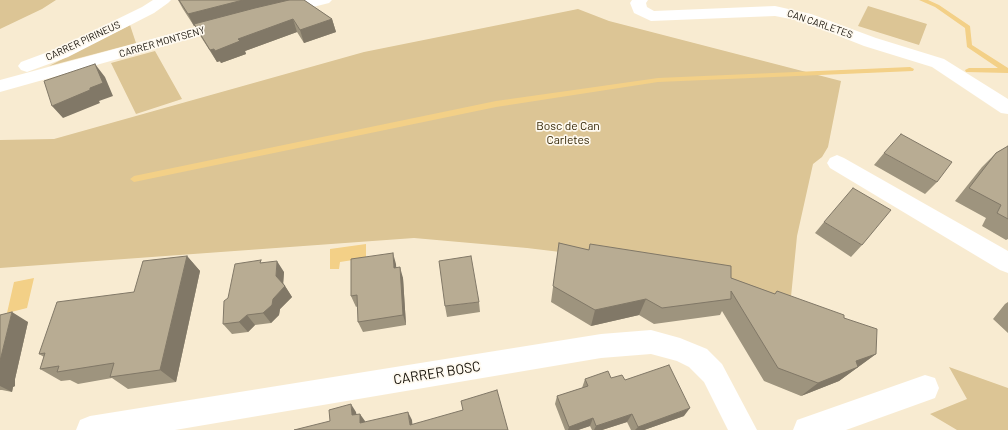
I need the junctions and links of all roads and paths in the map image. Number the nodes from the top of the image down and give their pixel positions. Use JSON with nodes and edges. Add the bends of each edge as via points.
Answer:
{"nodes":[{"id":1,"x":163,"y":0,"type":"edge"},
{"id":2,"x":291,"y":0,"type":"edge"},
{"id":3,"x":324,"y":0,"type":"edge"},
{"id":4,"x":640,"y":0,"type":"edge"},
{"id":5,"x":242,"y":19,"type":"edge"},
{"id":6,"x":0,"y":76,"type":"edge"},
{"id":7,"x":0,"y":86,"type":"edge"},
{"id":8,"x":1008,"y":108,"type":"edge"},
{"id":9,"x":837,"y":163,"type":"dead end"},
{"id":10,"x":1008,"y":263,"type":"edge"},
{"id":11,"x":925,"y":388,"type":"dead end"},
{"id":12,"x":90,"y":430,"type":"edge"},
{"id":13,"x":743,"y":430,"type":"edge"},
{"id":14,"x":807,"y":430,"type":"edge"}],
"edges":[{"from":1,"to":6,"type":"street","name":"CARRER PIRINEUS","via":[[62,54]]},
{"from":2,"to":3,"type":"street","via":[[264,13]]},
{"from":4,"to":8,"type":"street","name":"CAN CARLETES","via":[[640,10],[651,16],[787,12],[938,63]]},
{"from":5,"to":7,"type":"street","name":"CARRER MONTSENY"},
{"from":9,"to":10,"type":"street"},
{"from":11,"to":14,"type":"street"},
{"from":12,"to":13,"type":"street","name":"CARRER BOSC","via":[[601,346],[651,342],[698,358],[713,373]]}]}
